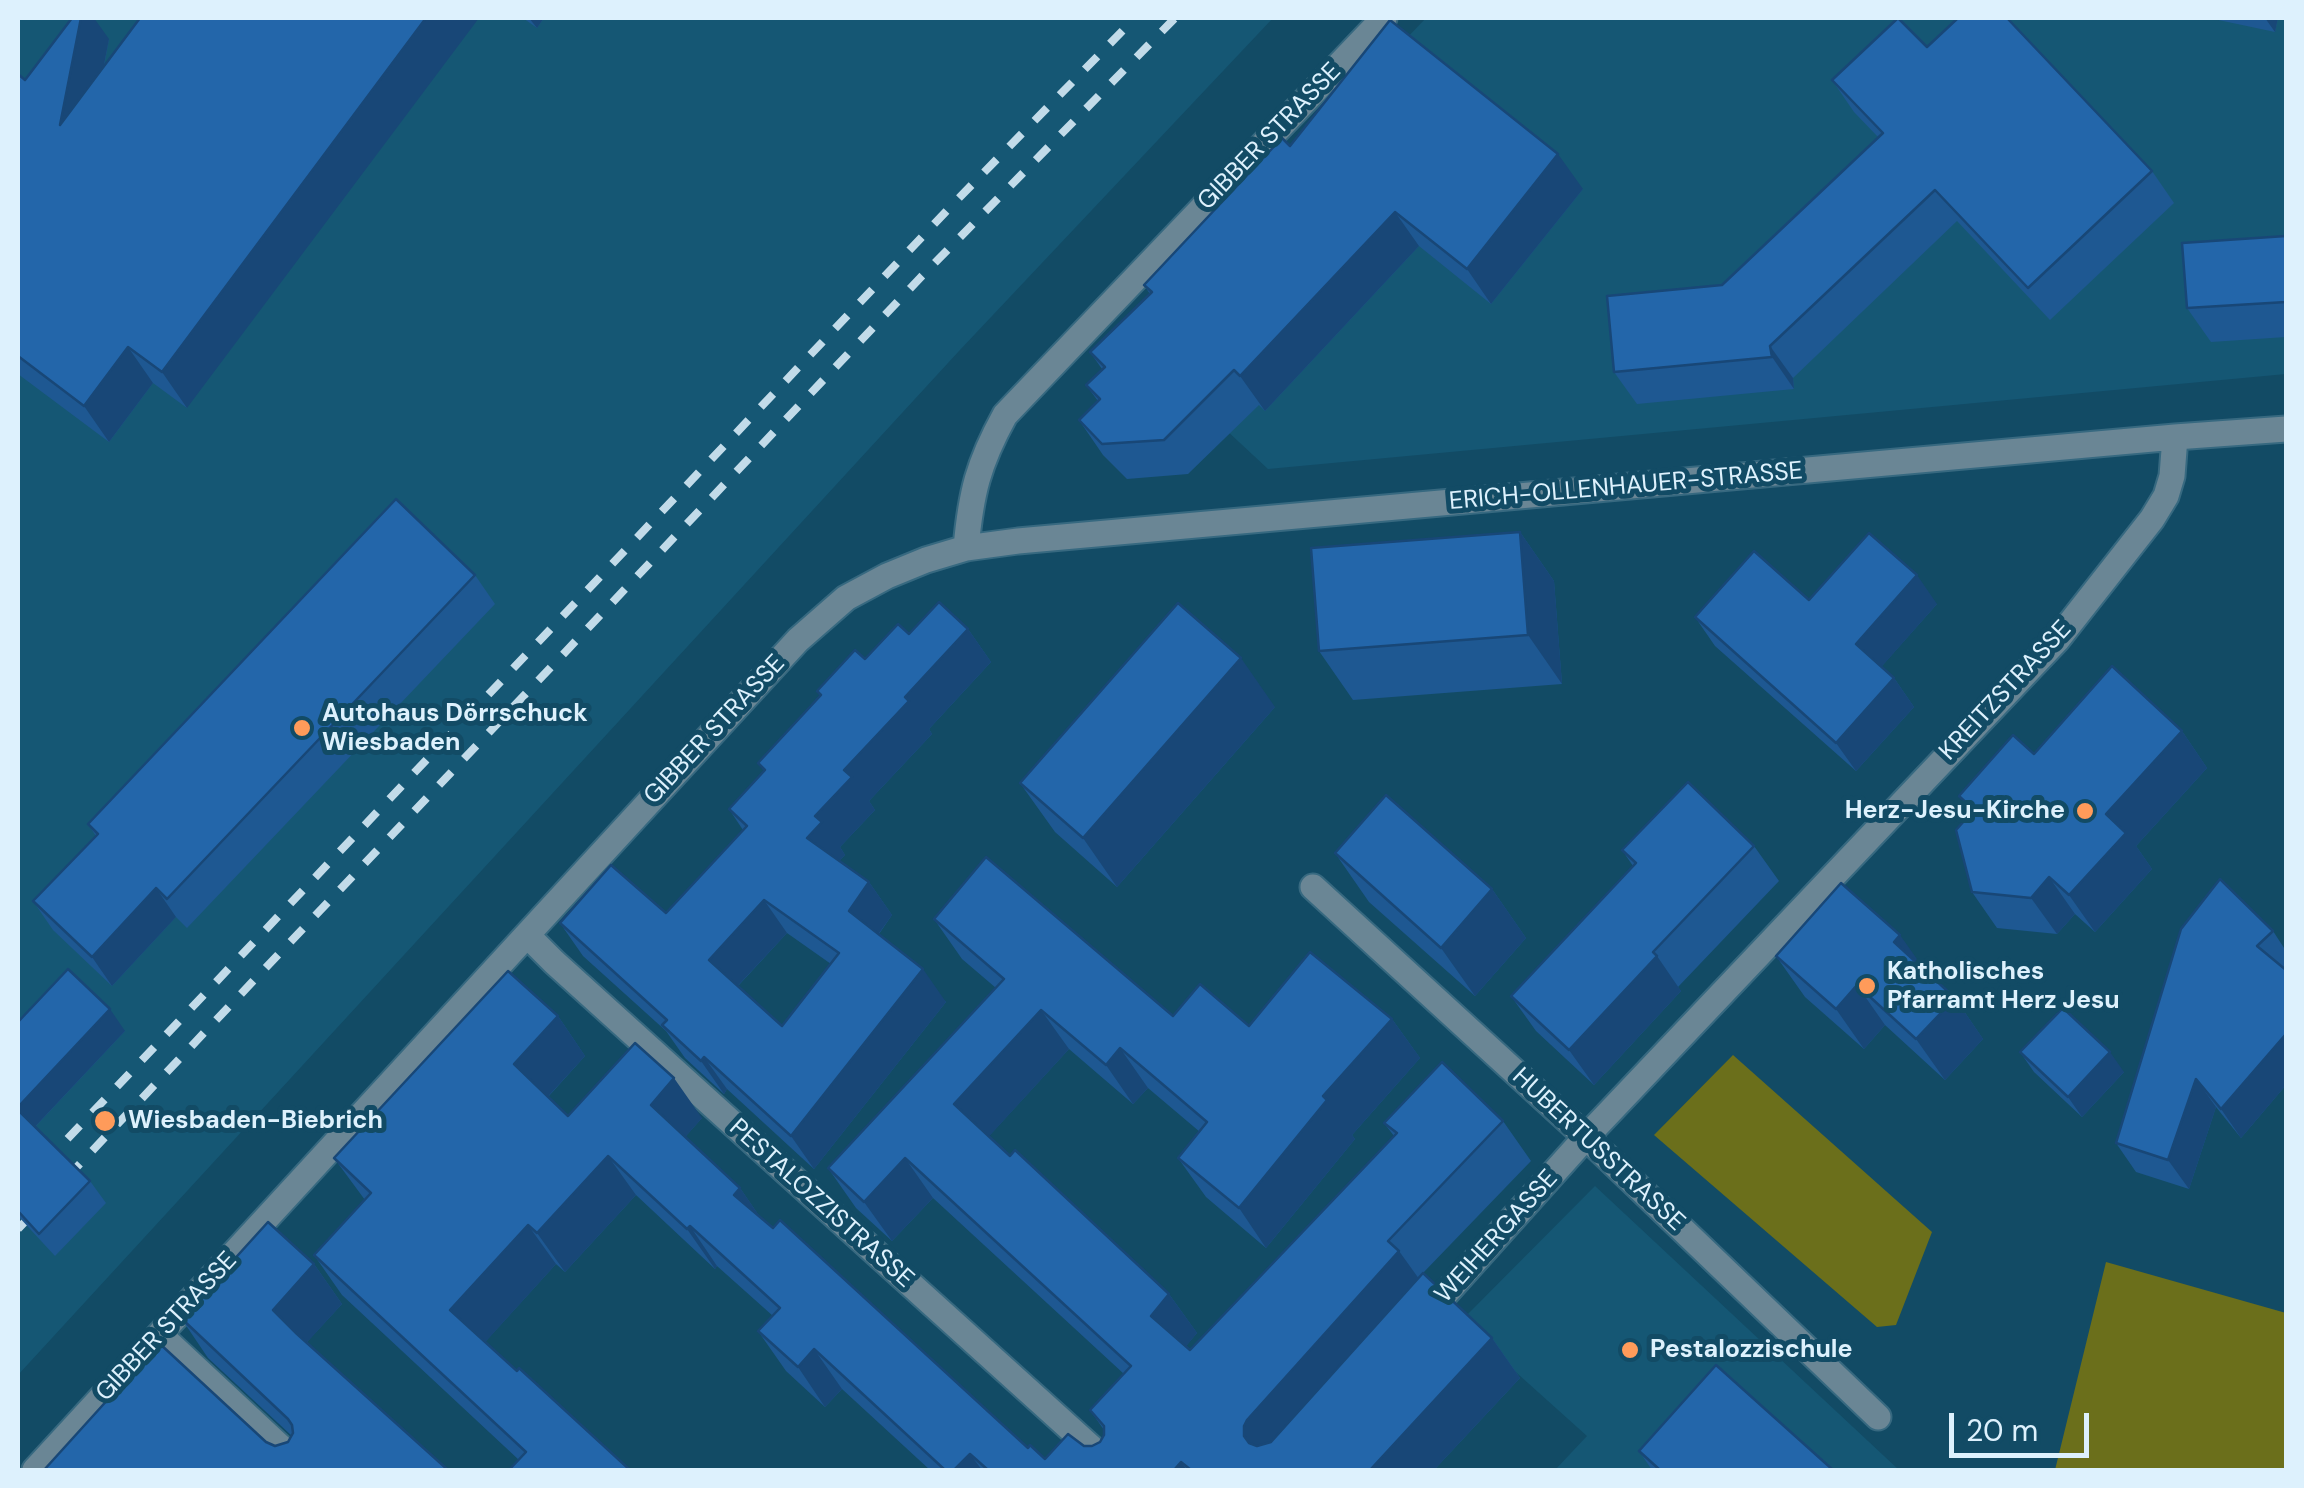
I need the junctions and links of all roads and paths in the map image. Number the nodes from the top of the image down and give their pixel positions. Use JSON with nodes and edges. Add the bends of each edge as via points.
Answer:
{"nodes":[{"id":1,"x":1384,"y":18,"type":"edge"},
{"id":2,"x":2286,"y":429,"type":"edge"},
{"id":3,"x":2175,"y":437,"type":"junction"},
{"id":4,"x":966,"y":548,"type":"junction"},
{"id":5,"x":1313,"y":887,"type":"dead end"},
{"id":6,"x":527,"y":935,"type":"junction"},
{"id":7,"x":1586,"y":1137,"type":"junction"},
{"id":8,"x":160,"y":1335,"type":"junction"},
{"id":9,"x":1404,"y":1340,"type":"edge"},
{"id":10,"x":1878,"y":1417,"type":"dead end"},
{"id":11,"x":34,"y":1470,"type":"edge"},
{"id":12,"x":305,"y":1470,"type":"edge"},
{"id":13,"x":1116,"y":1470,"type":"edge"}],
"edges":[{"from":1,"to":4,"type":"street","name":"GIBBER STRASSE","via":[[1005,416],[980,467]]},
{"from":2,"to":3,"type":"street","name":"ERICH-OLLENHAUER-STRASSE"},
{"from":3,"to":4,"type":"street","name":"ERICH-OLLENHAUER-STRASSE"},
{"from":3,"to":7,"type":"street","name":"KREITZSTRASSE","via":[[2166,496],[2057,640]]},
{"from":4,"to":6,"type":"street","name":"GIBBER STRASSE","via":[[846,598],[798,640]]},
{"from":5,"to":7,"type":"street","name":"HUBERTUSSTRASSE"},
{"from":6,"to":8,"type":"street","name":"GIBBER STRASSE"},
{"from":6,"to":13,"type":"street","name":"PESTALOZZISTRASSE"},
{"from":7,"to":9,"type":"street","name":"WEIHERGASSE"},
{"from":7,"to":10,"type":"street","name":"HUBERTUSSTRASSE"},
{"from":8,"to":11,"type":"street","name":"GIBBER STRASSE"},
{"from":8,"to":12,"type":"street"}]}
